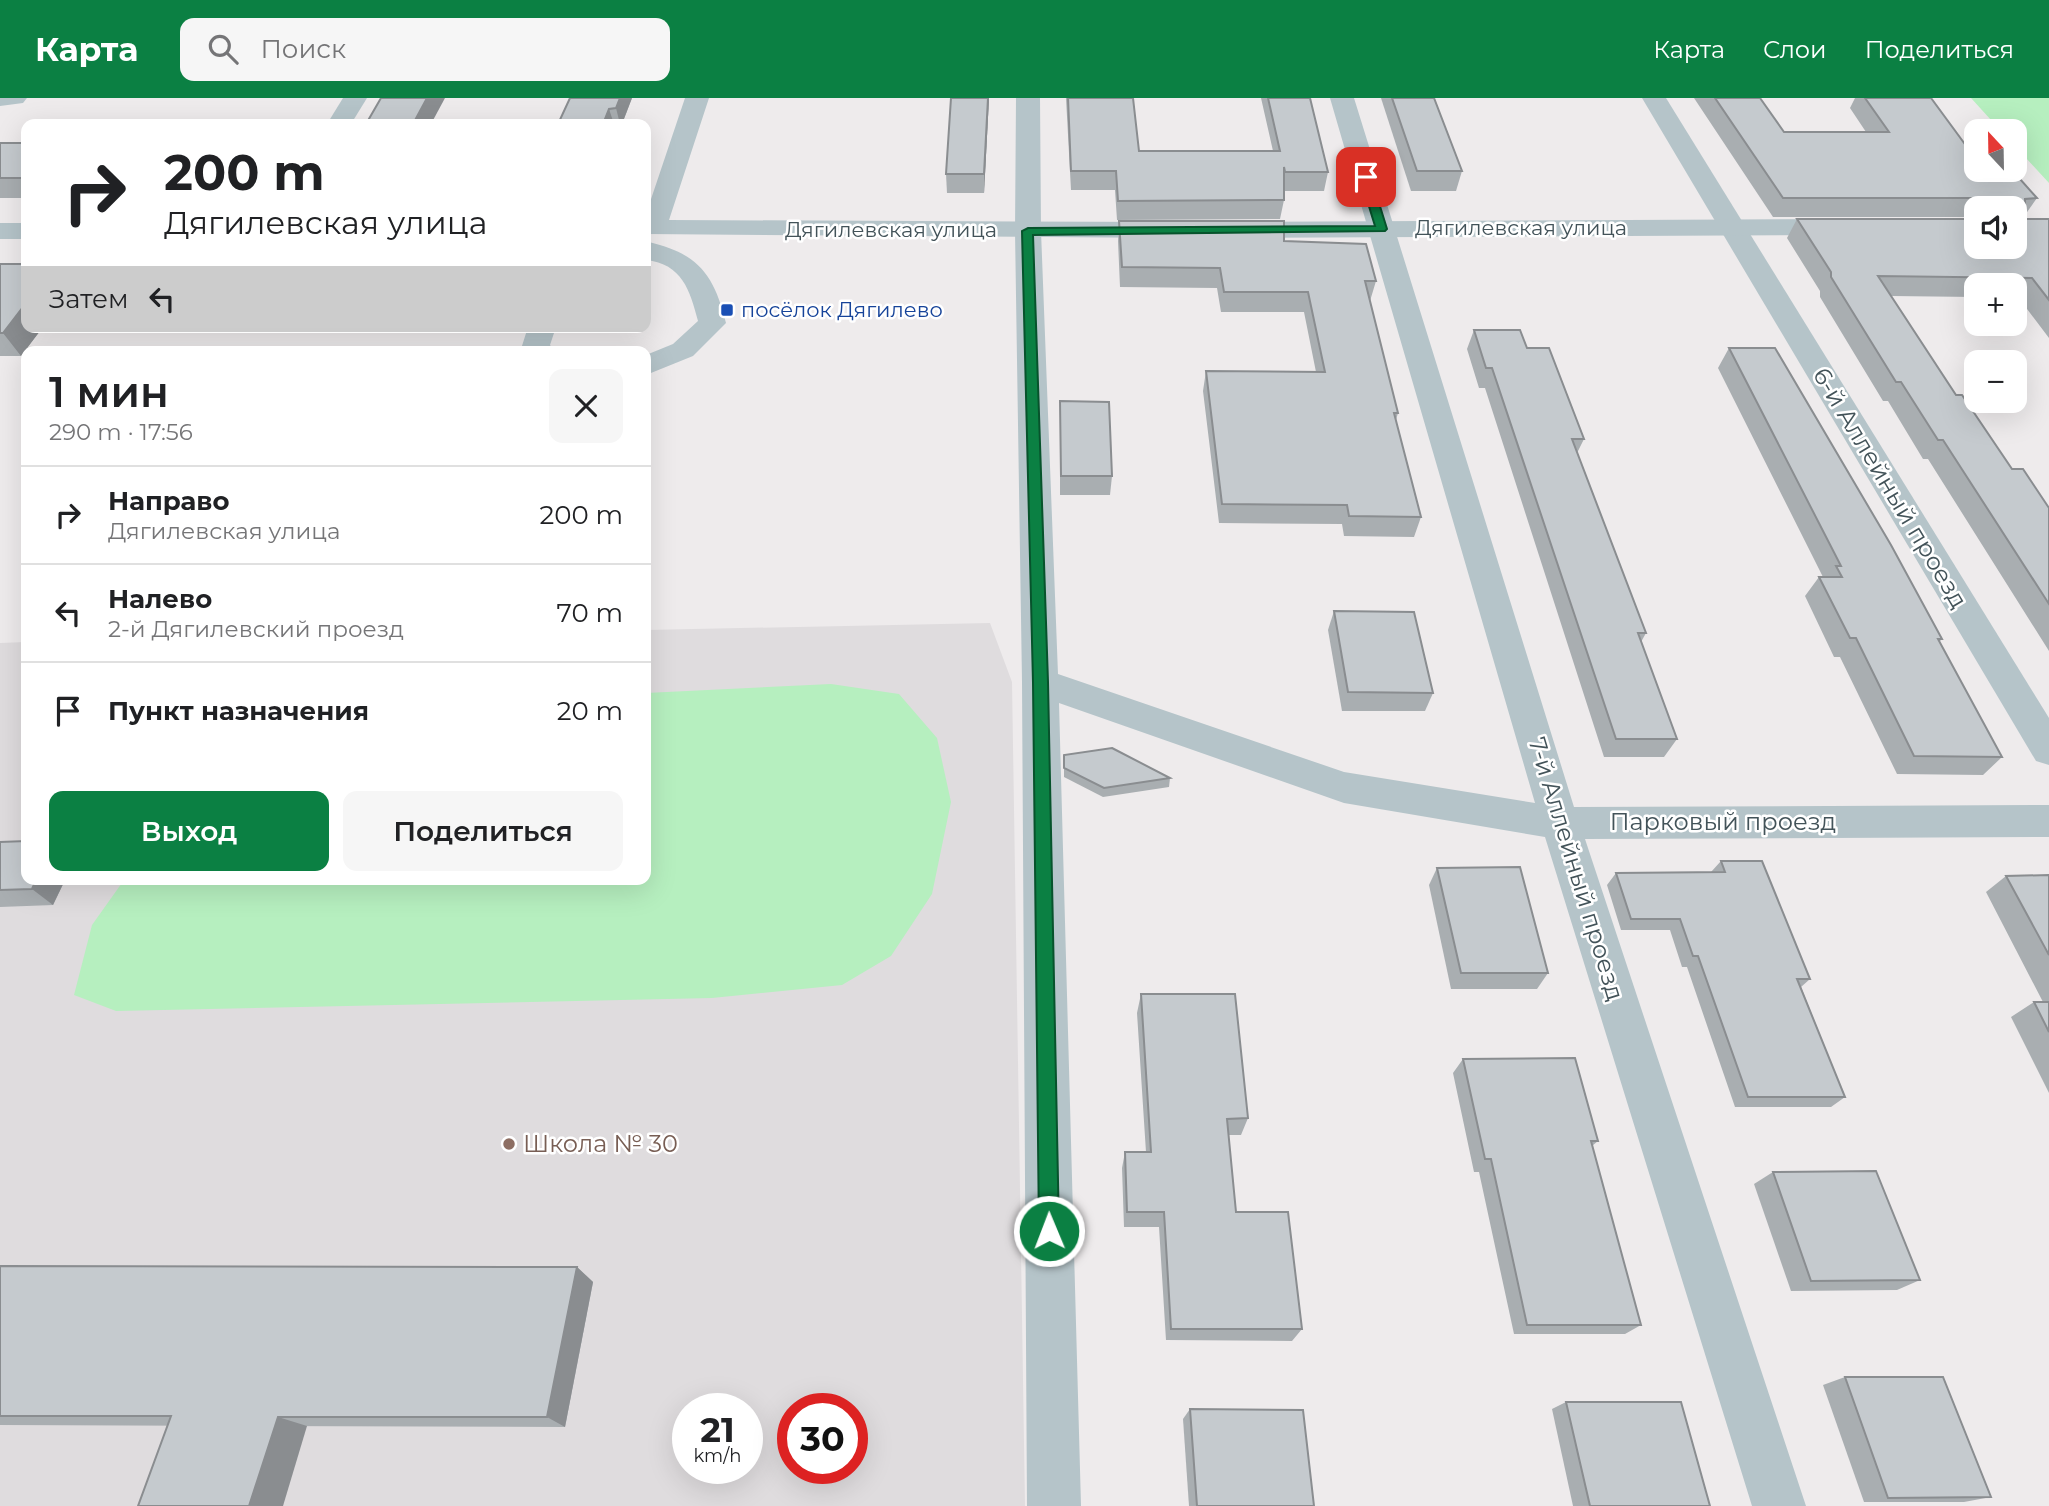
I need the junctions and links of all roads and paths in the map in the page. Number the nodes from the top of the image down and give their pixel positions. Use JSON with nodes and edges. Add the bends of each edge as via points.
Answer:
{"nodes":[{"id":1,"x":15,"y":98,"type":"edge"},
{"id":2,"x":355,"y":98,"type":"edge"},
{"id":3,"x":697,"y":98,"type":"edge"},
{"id":4,"x":1028,"y":98,"type":"edge"},
{"id":5,"x":1342,"y":98,"type":"edge"},
{"id":6,"x":1654,"y":98,"type":"edge"},
{"id":7,"x":0,"y":99,"type":"edge"},
{"id":8,"x":342,"y":119,"type":"edge"},
{"id":9,"x":1731,"y":226,"type":"junction"},
{"id":10,"x":1867,"y":227,"type":"edge"},
{"id":11,"x":1381,"y":229,"type":"junction"},
{"id":12,"x":1028,"y":231,"type":"junction"},
{"id":13,"x":0,"y":232,"type":"edge"},
{"id":14,"x":21,"y":232,"type":"edge"},
{"id":15,"x":651,"y":234,"type":"edge"},
{"id":16,"x":651,"y":240,"type":"edge"},
{"id":17,"x":651,"y":241,"type":"edge"},
{"id":18,"x":651,"y":364,"type":"edge"},
{"id":19,"x":1040,"y":682,"type":"junction"},
{"id":20,"x":2049,"y":750,"type":"edge"},
{"id":21,"x":2049,"y":821,"type":"edge"},
{"id":22,"x":1560,"y":823,"type":"junction"},
{"id":23,"x":1054,"y":1506,"type":"edge"},
{"id":24,"x":1779,"y":1506,"type":"edge"}],
"edges":[{"from":1,"to":7,"type":"street"},
{"from":2,"to":8,"type":"street"},
{"from":3,"to":15,"type":"street"},
{"from":4,"to":12,"type":"street"},
{"from":5,"to":11,"type":"street","name":"7-й Аллейный проезд"},
{"from":6,"to":9,"type":"street","name":"6-й Аллейный проезд"},
{"from":9,"to":10,"type":"street","name":"Дягилевская улица"},
{"from":9,"to":11,"type":"street","name":"Дягилевская улица"},
{"from":9,"to":20,"type":"street","name":"6-й Аллейный проезд"},
{"from":11,"to":12,"type":"street","name":"Дягилевская улица"},
{"from":11,"to":22,"type":"street","name":"7-й Аллейный проезд"},
{"from":12,"to":16,"type":"street","name":"Дягилевская улица"},
{"from":12,"to":19,"type":"street"},
{"from":13,"to":14,"type":"street"},
{"from":17,"to":18,"type":"street","via":[[689,266],[704,286],[712,323],[683,350]]},
{"from":19,"to":22,"type":"street","name":"Парковый проезд","via":[[1344,787]]},
{"from":19,"to":23,"type":"street"},
{"from":21,"to":22,"type":"street","name":"Парковый проезд"},
{"from":22,"to":24,"type":"street","name":"7-й Аллейный проезд"}]}
